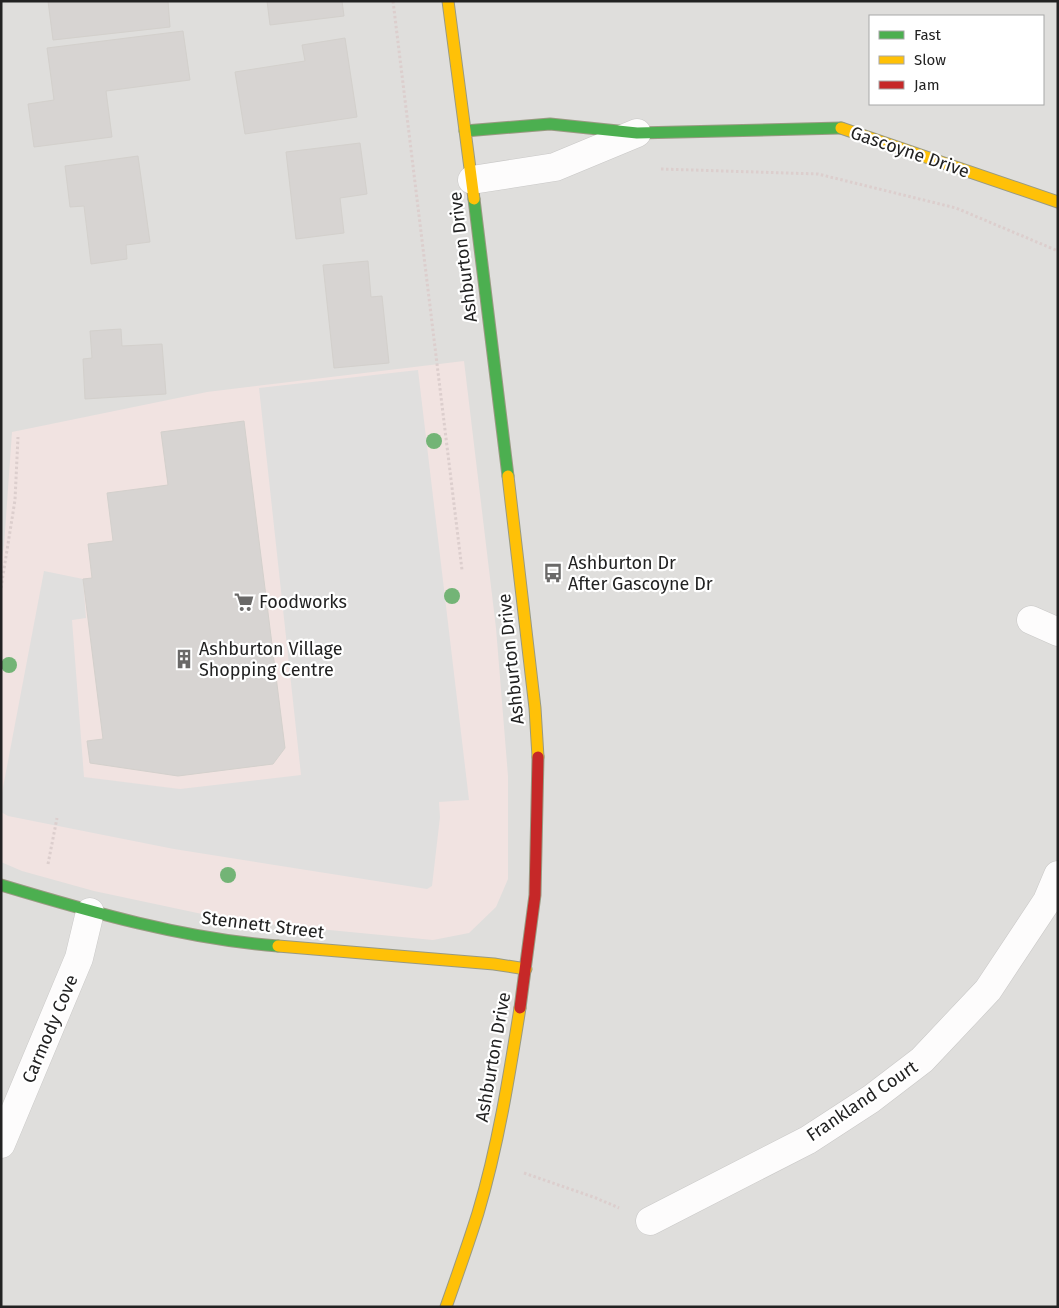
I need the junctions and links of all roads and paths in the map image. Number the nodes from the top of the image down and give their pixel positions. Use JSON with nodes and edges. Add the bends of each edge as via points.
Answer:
{"nodes":[{"id":1,"x":393,"y":1,"type":"edge"},
{"id":2,"x":448,"y":1,"type":"edge"},
{"id":3,"x":465,"y":131,"type":"junction"},
{"id":4,"x":637,"y":133,"type":"junction"},
{"id":5,"x":652,"y":169,"type":"dead end"},
{"id":6,"x":472,"y":180,"type":"junction"},
{"id":7,"x":1058,"y":202,"type":"edge"},
{"id":8,"x":1058,"y":251,"type":"edge"},
{"id":9,"x":18,"y":437,"type":"dead end"},
{"id":10,"x":462,"y":570,"type":"dead end"},
{"id":11,"x":1,"y":588,"type":"edge"},
{"id":12,"x":1031,"y":620,"type":"dead end"},
{"id":13,"x":1058,"y":632,"type":"edge"},
{"id":14,"x":57,"y":818,"type":"dead end"},
{"id":15,"x":48,"y":867,"type":"dead end"},
{"id":16,"x":1058,"y":875,"type":"edge"},
{"id":17,"x":1,"y":885,"type":"edge"},
{"id":18,"x":90,"y":912,"type":"junction"},
{"id":19,"x":526,"y":969,"type":"junction"},
{"id":20,"x":1,"y":1144,"type":"edge"},
{"id":21,"x":523,"y":1172,"type":"dead end"},
{"id":22,"x":650,"y":1221,"type":"joint"},
{"id":23,"x":446,"y":1307,"type":"edge"}],
"edges":[{"from":1,"to":10,"type":"path"},
{"from":2,"to":3,"type":"main road","name":"Ashburton Drive"},
{"from":3,"to":4,"type":"main road","name":"Gascoyne Drive","via":[[550,124]]},
{"from":3,"to":6,"type":"main road","name":"Ashburton Drive"},
{"from":4,"to":6,"type":"street","name":"Gascoyne Drive","via":[[555,167]]},
{"from":4,"to":7,"type":"main road","name":"Gascoyne Drive","via":[[841,128]]},
{"from":5,"to":8,"type":"path","via":[[818,174],[956,208]]},
{"from":6,"to":19,"type":"main road","name":"Ashburton Drive","via":[[535,708],[538,759],[535,885]]},
{"from":9,"to":11,"type":"path","via":[[15,500]]},
{"from":12,"to":13,"type":"street"},
{"from":14,"to":15,"type":"path"},
{"from":16,"to":22,"type":"street","name":"Frankland Court","via":[[1047,901],[988,990],[922,1060],[871,1099],[808,1140]]},
{"from":17,"to":18,"type":"main road","name":"Stennett Street"},
{"from":18,"to":19,"type":"main road","name":"Stennett Street","via":[[235,943]]},
{"from":18,"to":20,"type":"street","name":"Carmody Cove","via":[[79,958]]},
{"from":19,"to":23,"type":"main road","name":"Ashburton Drive","via":[[506,1096],[491,1163]]},
{"from":21,"to":22,"type":"path"}]}
